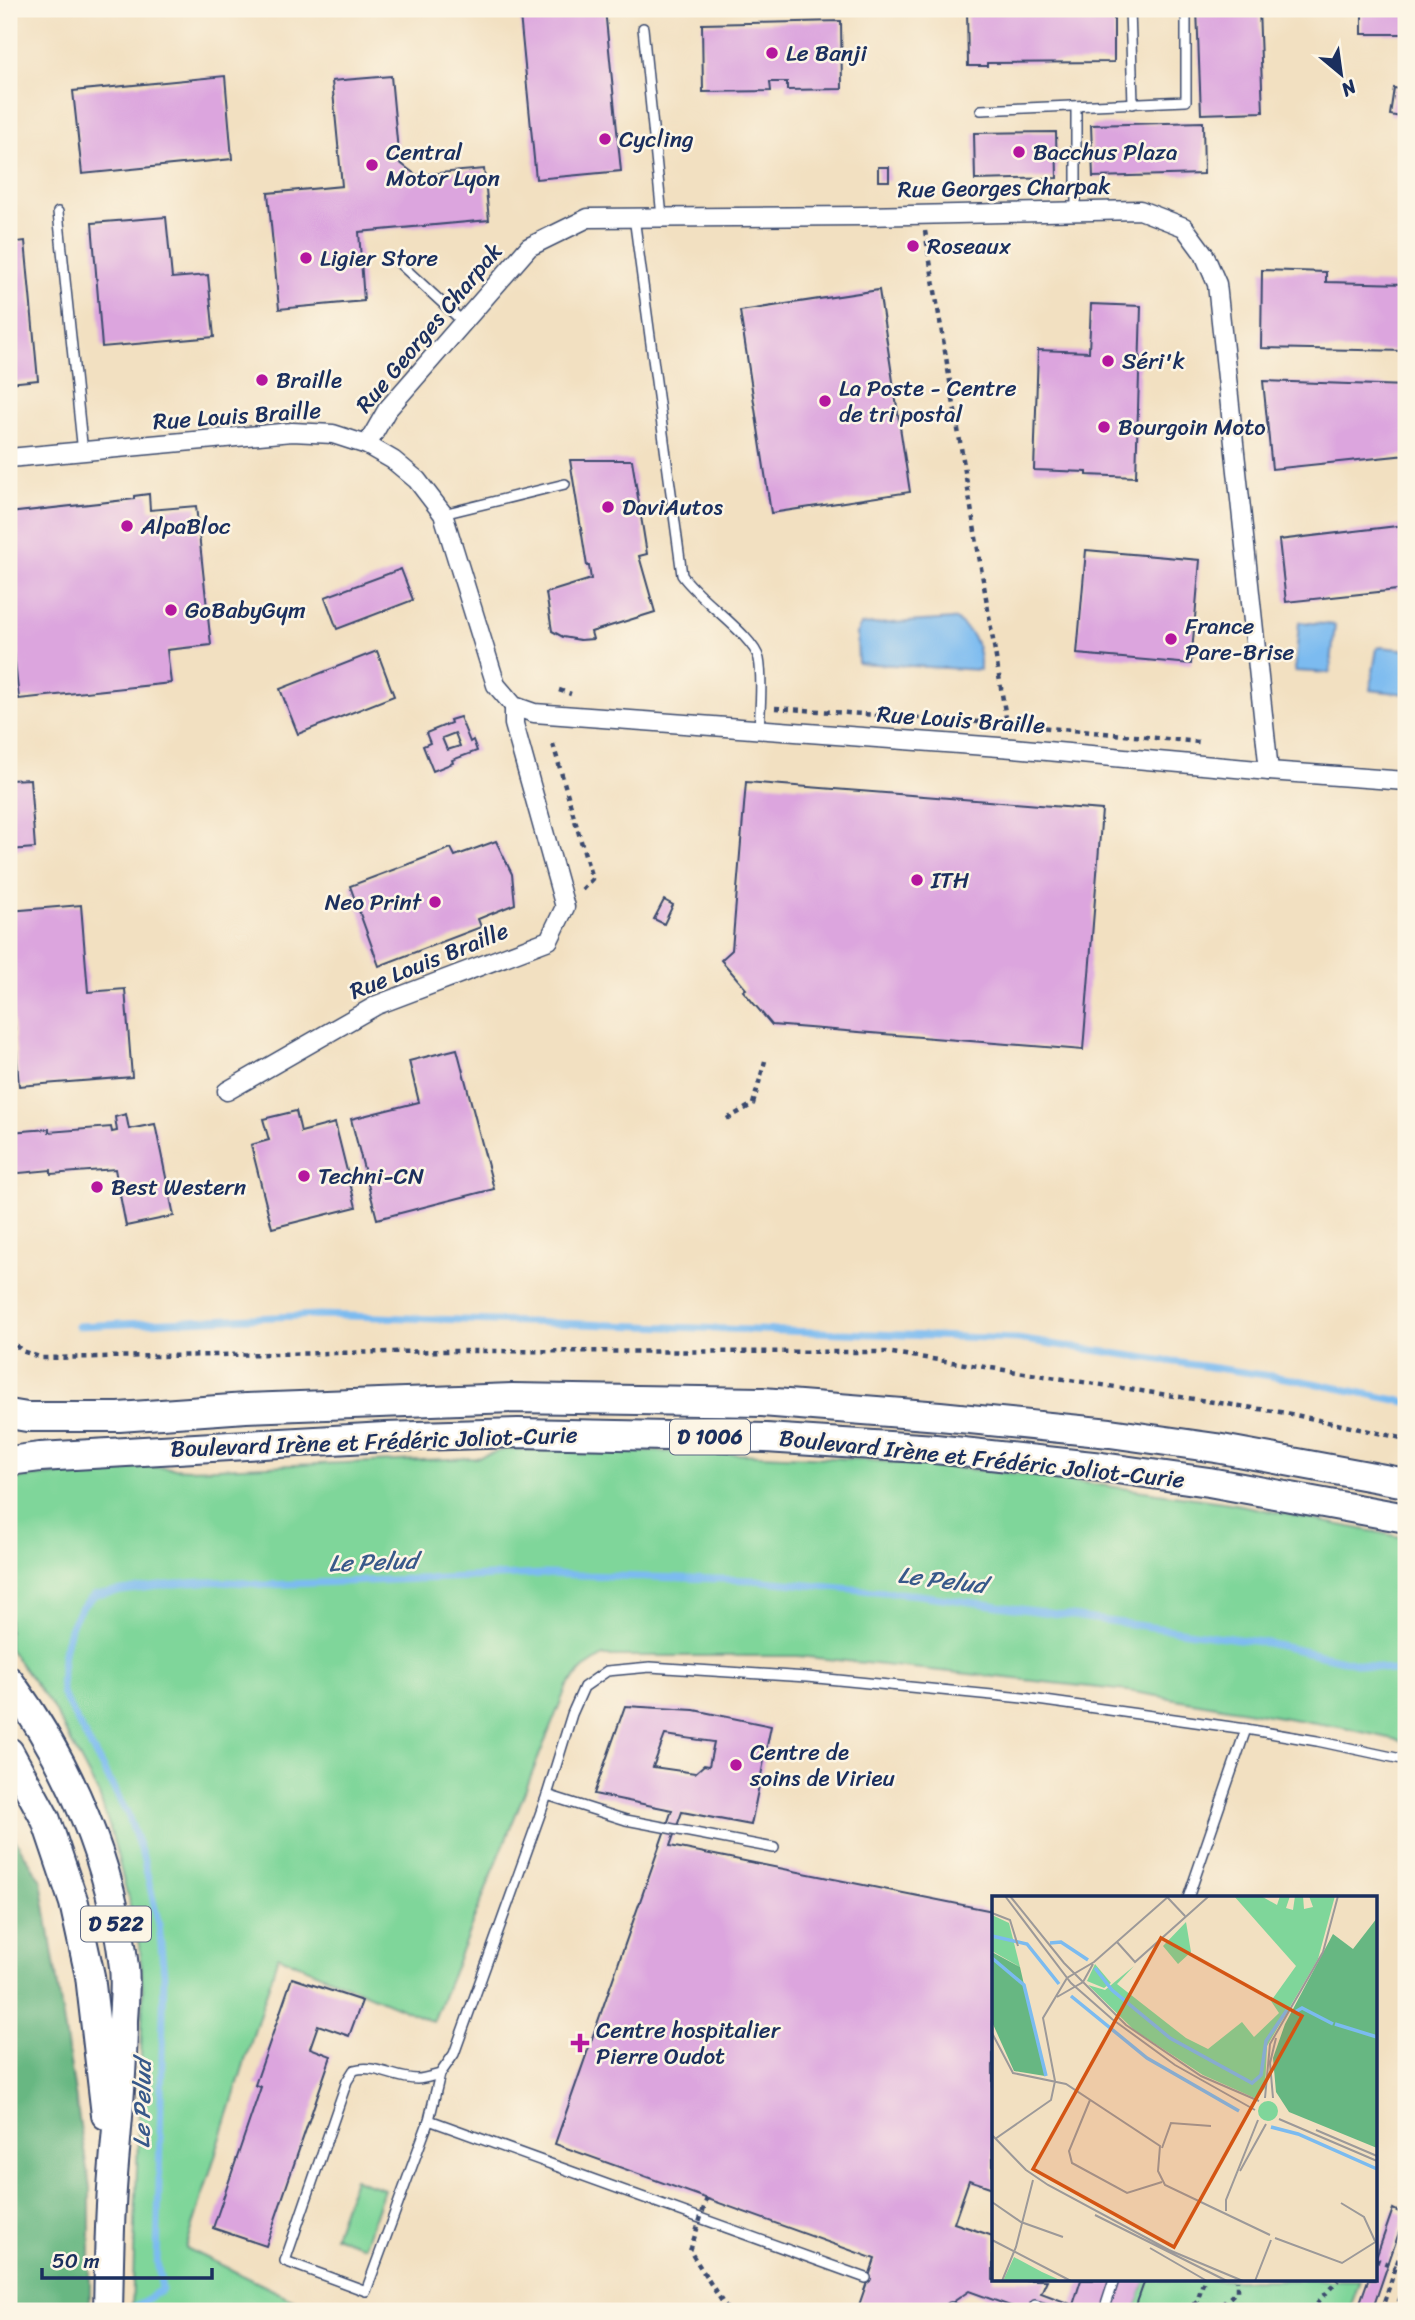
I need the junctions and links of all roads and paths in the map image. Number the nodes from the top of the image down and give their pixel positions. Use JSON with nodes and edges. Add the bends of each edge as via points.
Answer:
{"nodes":[{"id":1,"x":1130,"y":9,"type":"edge"},
{"id":2,"x":1186,"y":9,"type":"edge"},
{"id":3,"x":643,"y":28,"type":"dead end"},
{"id":4,"x":1133,"y":104,"type":"junction"},
{"id":5,"x":1076,"y":108,"type":"junction"},
{"id":6,"x":981,"y":110,"type":"dead end"},
{"id":7,"x":1076,"y":211,"type":"junction"},
{"id":8,"x":58,"y":212,"type":"dead end"},
{"id":9,"x":923,"y":215,"type":"junction"},
{"id":10,"x":662,"y":217,"type":"junction"},
{"id":11,"x":634,"y":218,"type":"junction"},
{"id":12,"x":399,"y":263,"type":"dead end"},
{"id":13,"x":462,"y":321,"type":"junction"},
{"id":14,"x":367,"y":444,"type":"junction"},
{"id":15,"x":83,"y":453,"type":"junction"},
{"id":16,"x":9,"y":458,"type":"edge"},
{"id":17,"x":565,"y":484,"type":"dead end"},
{"id":18,"x":443,"y":514,"type":"junction"},
{"id":19,"x":514,"y":706,"type":"junction"},
{"id":20,"x":1007,"y":724,"type":"dead end"},
{"id":21,"x":759,"y":730,"type":"junction"},
{"id":22,"x":553,"y":744,"type":"dead end"},
{"id":23,"x":1269,"y":771,"type":"junction"},
{"id":24,"x":1406,"y":781,"type":"edge"},
{"id":25,"x":565,"y":907,"type":"junction"},
{"id":26,"x":765,"y":1061,"type":"dead end"},
{"id":27,"x":227,"y":1091,"type":"dead end"},
{"id":28,"x":727,"y":1119,"type":"dead end"},
{"id":29,"x":9,"y":1338,"type":"edge"},
{"id":30,"x":9,"y":1414,"type":"edge"},
{"id":31,"x":1406,"y":1439,"type":"edge"},
{"id":32,"x":9,"y":1461,"type":"edge"},
{"id":33,"x":1406,"y":1483,"type":"edge"},
{"id":34,"x":1406,"y":1518,"type":"edge"},
{"id":35,"x":9,"y":1681,"type":"edge"},
{"id":36,"x":1247,"y":1729,"type":"junction"},
{"id":37,"x":9,"y":1752,"type":"edge"},
{"id":38,"x":1406,"y":1760,"type":"edge"},
{"id":39,"x":547,"y":1796,"type":"junction"},
{"id":40,"x":775,"y":1848,"type":"dead end"},
{"id":41,"x":1189,"y":1896,"type":"edge"},
{"id":42,"x":440,"y":2074,"type":"junction"},
{"id":43,"x":429,"y":2120,"type":"junction"},
{"id":44,"x":112,"y":2191,"type":"junction"},
{"id":45,"x":707,"y":2198,"type":"dead end"},
{"id":46,"x":1406,"y":2237,"type":"edge"},
{"id":47,"x":1376,"y":2259,"type":"edge"},
{"id":48,"x":1396,"y":2267,"type":"junction"},
{"id":49,"x":866,"y":2278,"type":"dead end"},
{"id":50,"x":1113,"y":2282,"type":"edge"},
{"id":51,"x":1204,"y":2282,"type":"edge"},
{"id":52,"x":1237,"y":2282,"type":"edge"},
{"id":53,"x":1336,"y":2282,"type":"edge"},
{"id":54,"x":1406,"y":2284,"type":"edge"},
{"id":55,"x":1035,"y":2305,"type":"dead end"},
{"id":56,"x":951,"y":2307,"type":"dead end"},
{"id":57,"x":108,"y":2311,"type":"edge"},
{"id":58,"x":728,"y":2311,"type":"edge"},
{"id":59,"x":961,"y":2311,"type":"edge"},
{"id":60,"x":1055,"y":2311,"type":"edge"},
{"id":61,"x":1104,"y":2311,"type":"edge"},
{"id":62,"x":1186,"y":2311,"type":"edge"},
{"id":63,"x":1215,"y":2311,"type":"edge"},
{"id":64,"x":1310,"y":2311,"type":"edge"},
{"id":65,"x":1381,"y":2311,"type":"edge"},
{"id":66,"x":1395,"y":2311,"type":"edge"}],
"edges":[{"from":1,"to":4,"type":"lane"},
{"from":2,"to":4,"type":"lane","via":[[1186,101]]},
{"from":3,"to":10,"type":"lane"},
{"from":4,"to":5,"type":"lane"},
{"from":5,"to":6,"type":"lane"},
{"from":5,"to":7,"type":"lane"},
{"from":7,"to":9,"type":"street","name":"Rue Georges Charpak"},
{"from":7,"to":23,"type":"street","name":"Rue Georges Charpak","via":[[1140,210],[1184,228],[1204,254],[1217,284]]},
{"from":8,"to":15,"type":"lane"},
{"from":9,"to":10,"type":"street","name":"Rue Georges Charpak"},
{"from":9,"to":20,"type":"path"},
{"from":10,"to":11,"type":"street","name":"Rue Georges Charpak"},
{"from":11,"to":13,"type":"street","name":"Rue Georges Charpak","via":[[588,218],[529,247]]},
{"from":11,"to":21,"type":"lane","via":[[682,575],[759,657]]},
{"from":12,"to":13,"type":"lane"},
{"from":13,"to":14,"type":"street","name":"Rue Georges Charpak","via":[[387,410]]},
{"from":14,"to":15,"type":"street","name":"Rue Louis Braille","via":[[333,434],[292,432]]},
{"from":14,"to":18,"type":"street","name":"Rue Louis Braille","via":[[416,480]]},
{"from":15,"to":16,"type":"street","name":"Rue Louis Braille"},
{"from":17,"to":18,"type":"lane"},
{"from":18,"to":19,"type":"street","name":"Rue Louis Braille","via":[[495,685]]},
{"from":19,"to":21,"type":"street","name":"Rue Louis Braille","via":[[554,716]]},
{"from":19,"to":25,"type":"street","name":"Rue Louis Braille","via":[[514,724]]},
{"from":21,"to":23,"type":"street","name":"Rue Louis Braille"},
{"from":22,"to":25,"type":"path","via":[[592,879]]},
{"from":23,"to":24,"type":"street","name":"Rue Louis Braille"},
{"from":25,"to":27,"type":"street","name":"Rue Louis Braille","via":[[549,940],[377,1005]]},
{"from":26,"to":28,"type":"path","via":[[752,1104]]},
{"from":29,"to":31,"type":"path","via":[[22,1351],[42,1358],[449,1351],[886,1352],[1286,1413]]},
{"from":30,"to":33,"type":"main road","name":"Boulevard Irène et Frédéric Joliot-Curie","number":"D 1006","via":[[119,1417],[512,1398],[762,1402],[1110,1433]]},
{"from":32,"to":34,"type":"main road","name":"Boulevard Irène et Frédéric Joliot-Curie","number":"D 1006","via":[[412,1436],[518,1433],[766,1438],[1102,1467]]},
{"from":35,"to":44,"type":"main road","number":"D 522","via":[[58,1756],[81,1805],[110,1892],[124,1969],[122,2081]]},
{"from":36,"to":38,"type":"lane"},
{"from":36,"to":39,"type":"lane","via":[[1023,1698],[807,1677],[650,1667],[607,1671],[584,1687]]},
{"from":36,"to":41,"type":"lane"},
{"from":37,"to":44,"type":"main road","number":"D 522","via":[[46,1820],[74,1903],[90,1976]]},
{"from":39,"to":40,"type":"lane","via":[[626,1820]]},
{"from":39,"to":42,"type":"lane","via":[[454,2054]]},
{"from":42,"to":43,"type":"lane"},
{"from":42,"to":43,"type":"lane","via":[[419,2080],[368,2066],[354,2070],[285,2261],[366,2291]]},
{"from":43,"to":49,"type":"lane"},
{"from":44,"to":57,"type":"main road","number":"D 522"},
{"from":45,"to":58,"type":"path","bridge":true,"via":[[690,2251]]},
{"from":46,"to":48,"type":"path"},
{"from":47,"to":48,"type":"path"},
{"from":48,"to":65,"type":"path"},
{"from":50,"to":61,"type":"lane"},
{"from":51,"to":62,"type":"path","via":[[1197,2301]]},
{"from":52,"to":63,"type":"path","via":[[1237,2291]]},
{"from":53,"to":64,"type":"path"},
{"from":54,"to":66,"type":"path"},
{"from":55,"to":60,"type":"lane"},
{"from":56,"to":59,"type":"lane"}]}
